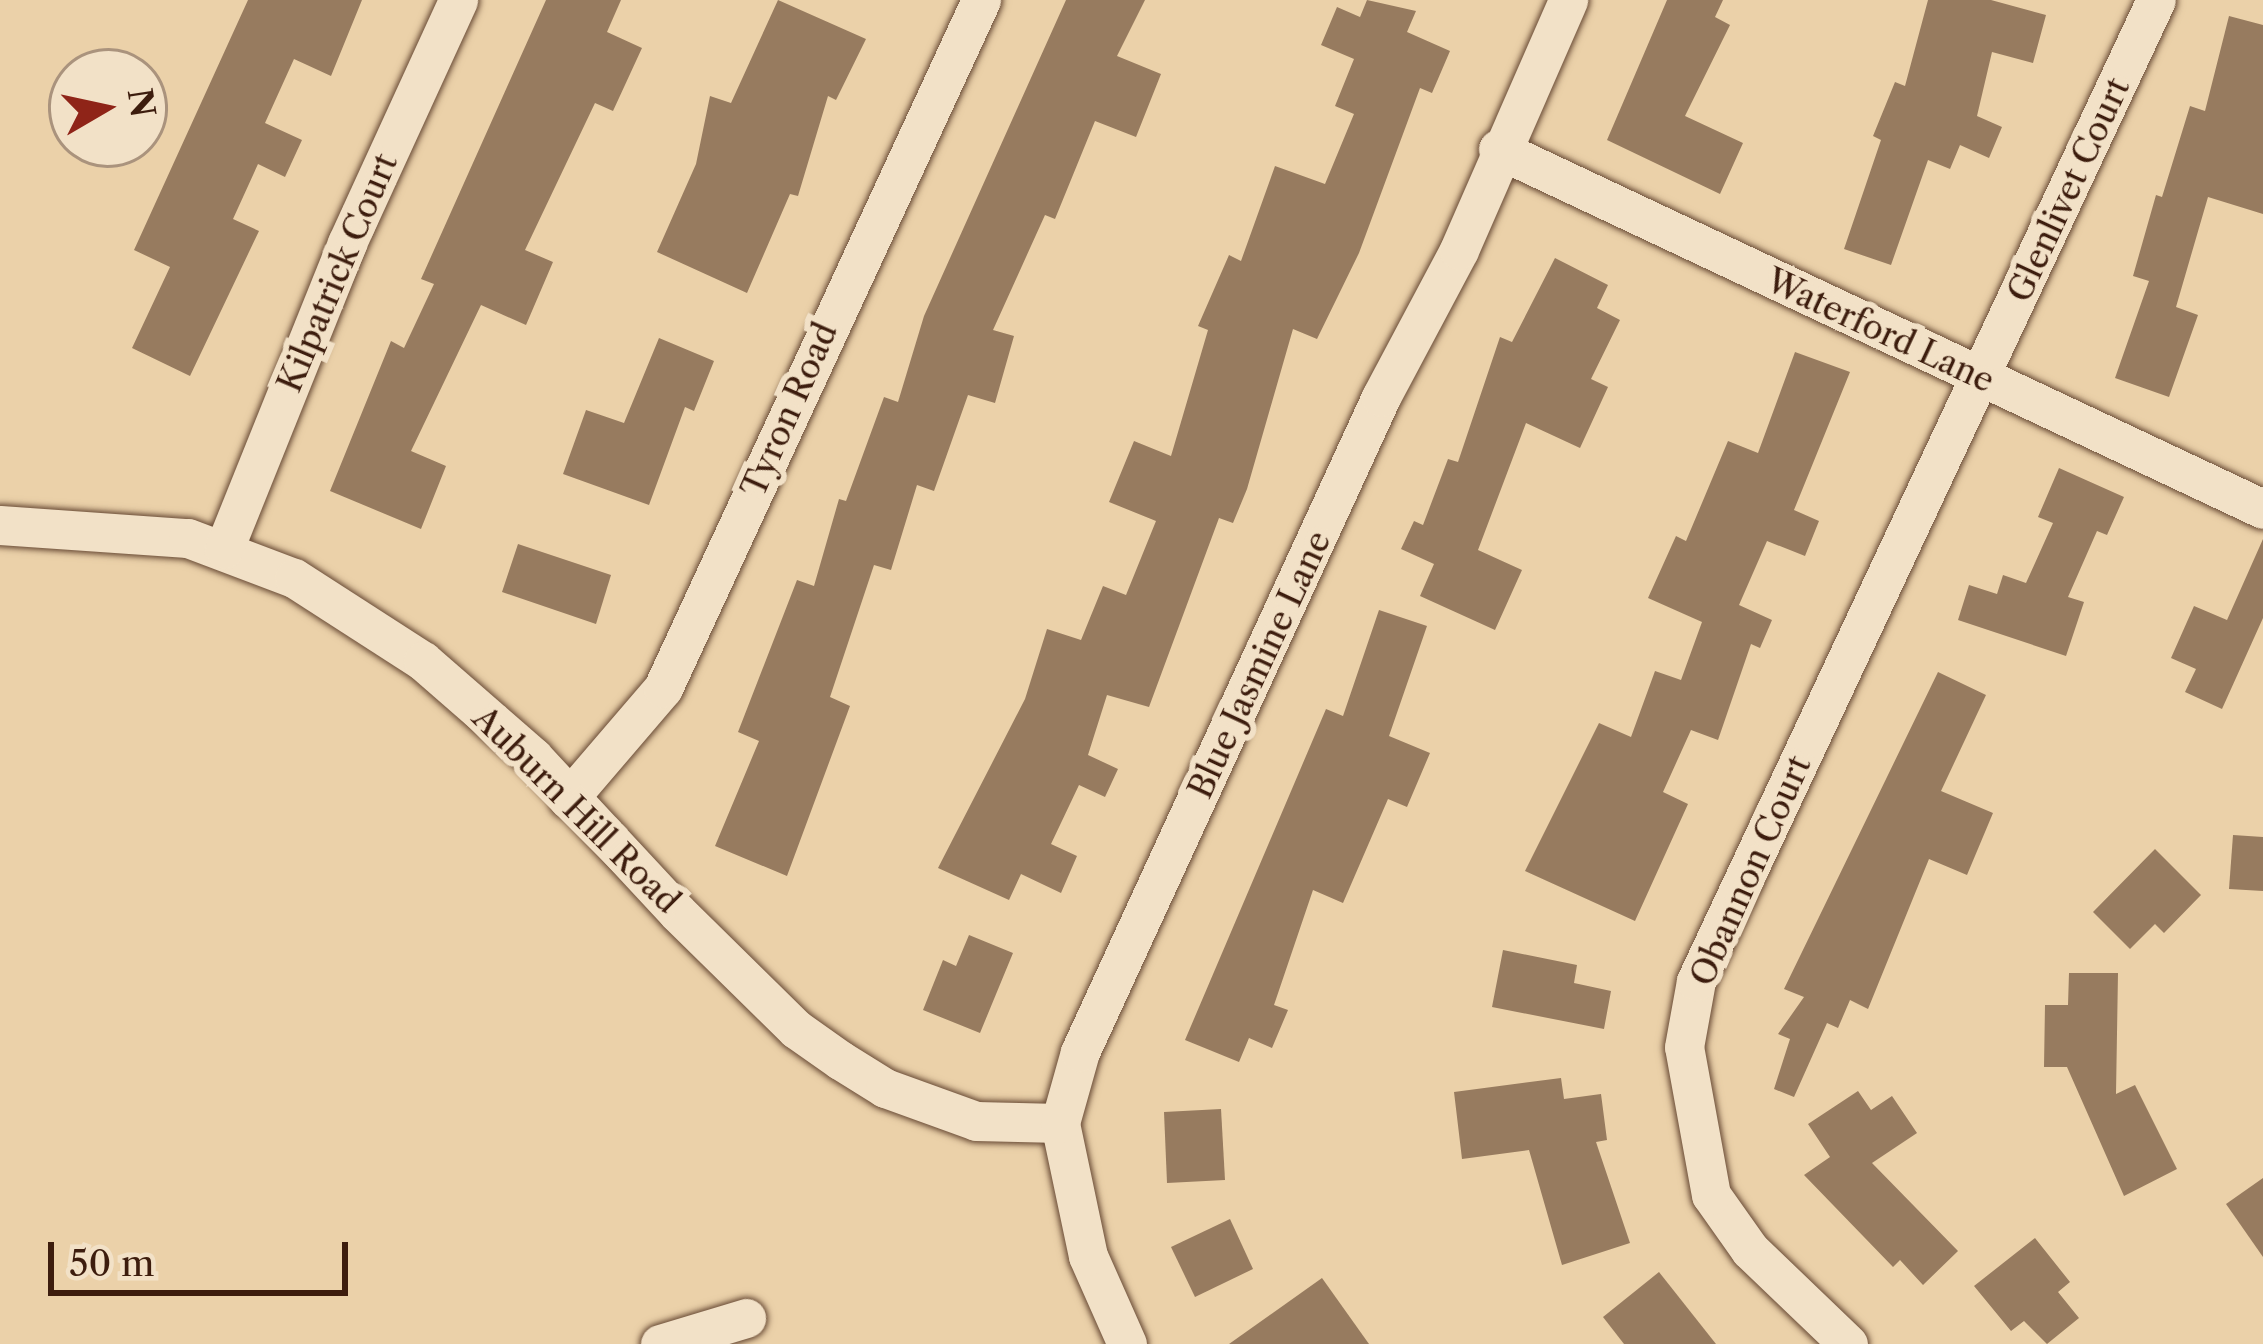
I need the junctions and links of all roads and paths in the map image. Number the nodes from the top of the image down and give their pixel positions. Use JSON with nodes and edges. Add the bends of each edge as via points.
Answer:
{"nodes":[{"id":1,"x":458,"y":0,"type":"edge"},
{"id":2,"x":981,"y":0,"type":"edge"},
{"id":3,"x":1568,"y":0,"type":"edge"},
{"id":4,"x":2156,"y":0,"type":"edge"},
{"id":5,"x":1498,"y":149,"type":"junction"},
{"id":6,"x":1982,"y":380,"type":"junction"},
{"id":7,"x":2263,"y":509,"type":"edge"},
{"id":8,"x":0,"y":525,"type":"edge"},
{"id":9,"x":224,"y":549,"type":"junction"},
{"id":10,"x":568,"y":799,"type":"junction"},
{"id":11,"x":1060,"y":1123,"type":"junction"},
{"id":12,"x":746,"y":1318,"type":"dead end"},
{"id":13,"x":660,"y":1344,"type":"edge"},
{"id":14,"x":1127,"y":1344,"type":"edge"},
{"id":15,"x":1848,"y":1344,"type":"edge"}],
"edges":[{"from":1,"to":9,"type":"street","name":"Kilpatrick Court","via":[[347,243]]},
{"from":2,"to":10,"type":"street","name":"Tyron Road","via":[[663,688]]},
{"from":3,"to":5,"type":"street","name":"Blue Jasmine Lane"},
{"from":4,"to":6,"type":"street","name":"Glenlivet Court"},
{"from":5,"to":6,"type":"street","name":"Waterford Lane"},
{"from":5,"to":11,"type":"street","name":"Blue Jasmine Lane","via":[[1459,250],[1382,397],[1089,1033]]},
{"from":6,"to":7,"type":"street","name":"Waterford Lane"},
{"from":6,"to":15,"type":"street","name":"Obannon Court","via":[[1696,981],[1684,1047],[1711,1195],[1750,1250]]},
{"from":8,"to":9,"type":"street","name":"Auburn Hill Road","via":[[76,526]]},
{"from":9,"to":10,"type":"street","name":"Auburn Hill Road","via":[[294,578],[423,662],[533,757]]},
{"from":10,"to":11,"type":"street","name":"Auburn Hill Road","via":[[796,1029],[840,1060],[886,1088],[976,1121]]},
{"from":11,"to":14,"type":"street","name":"Blue Jasmine Lane","via":[[1088,1256]]},
{"from":12,"to":13,"type":"street"}]}
